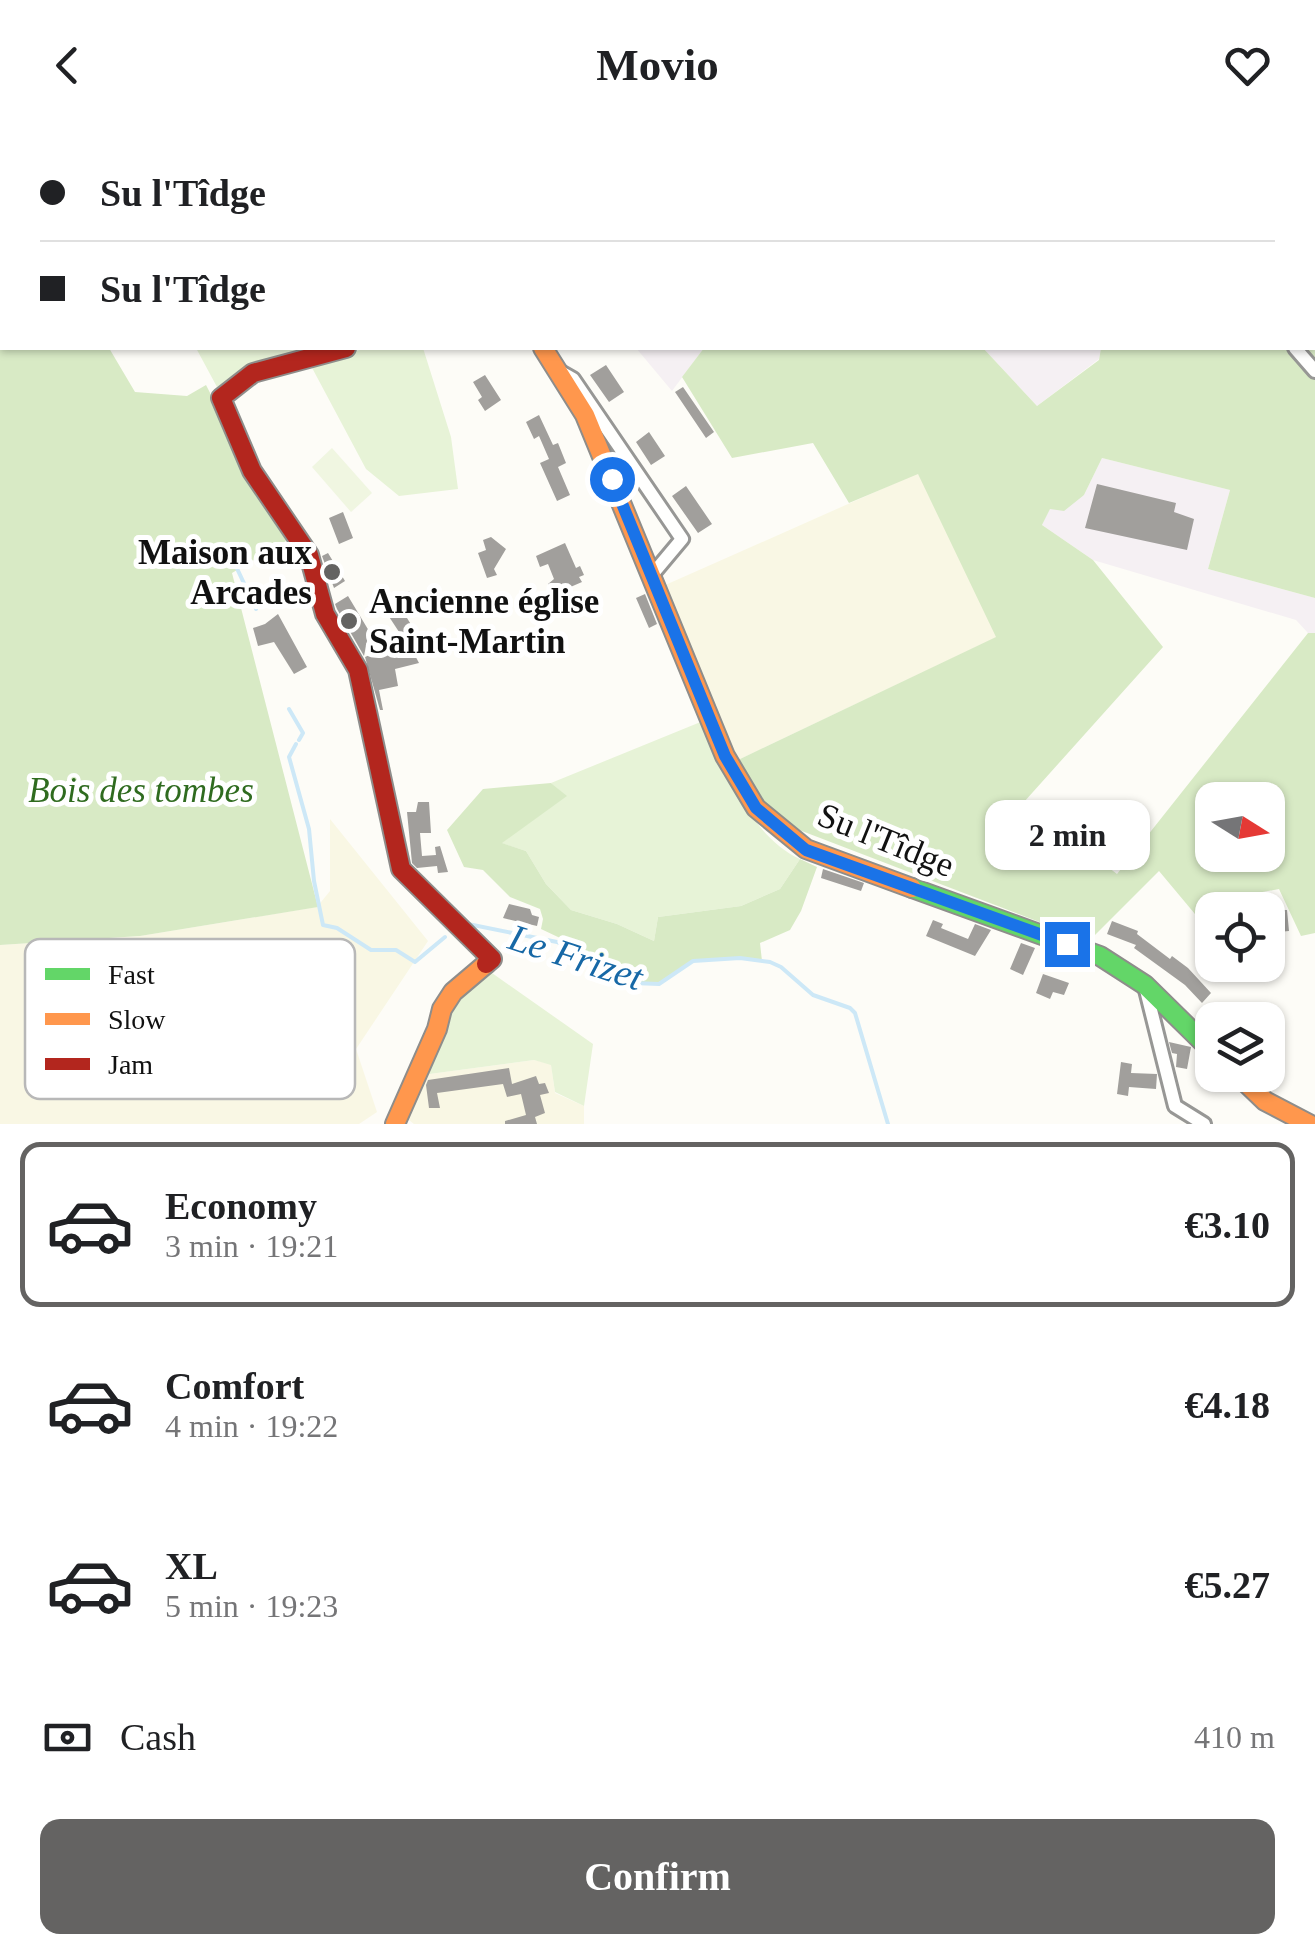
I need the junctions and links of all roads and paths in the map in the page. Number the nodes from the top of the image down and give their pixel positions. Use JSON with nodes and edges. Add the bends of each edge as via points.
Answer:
{"nodes":[{"id":1,"x":339,"y":350,"type":"edge"},
{"id":2,"x":543,"y":350,"type":"edge"},
{"id":3,"x":1297,"y":350,"type":"edge"},
{"id":4,"x":557,"y":370,"type":"junction"},
{"id":5,"x":1315,"y":371,"type":"edge"},
{"id":6,"x":651,"y":576,"type":"junction"},
{"id":7,"x":1145,"y":985,"type":"junction"},
{"id":8,"x":1195,"y":1034,"type":"edge"},
{"id":9,"x":1256,"y":1092,"type":"edge"},
{"id":10,"x":395,"y":1124,"type":"edge"},
{"id":11,"x":1204,"y":1124,"type":"edge"},
{"id":12,"x":1309,"y":1124,"type":"edge"}],
"edges":[{"from":1,"to":10,"type":"street","via":[[253,373],[220,398],[252,472],[309,555],[325,614],[358,670],[401,869],[492,960],[442,1009]]},
{"from":2,"to":4,"type":"street","name":"Su l'Tîdge"},
{"from":3,"to":5,"type":"street"},
{"from":4,"to":6,"type":"street","name":"Su l'Tîdge","via":[[586,415]]},
{"from":4,"to":6,"type":"street","name":"Su l'Tîdge","via":[[573,379],[682,539]]},
{"from":6,"to":7,"type":"street","name":"Su l'Tîdge","via":[[726,758],[756,808],[806,850],[1100,956]]},
{"from":7,"to":8,"type":"street","name":"Su l'Tîdge"},
{"from":7,"to":11,"type":"street","via":[[1174,1106]]},
{"from":9,"to":12,"type":"street"}]}
